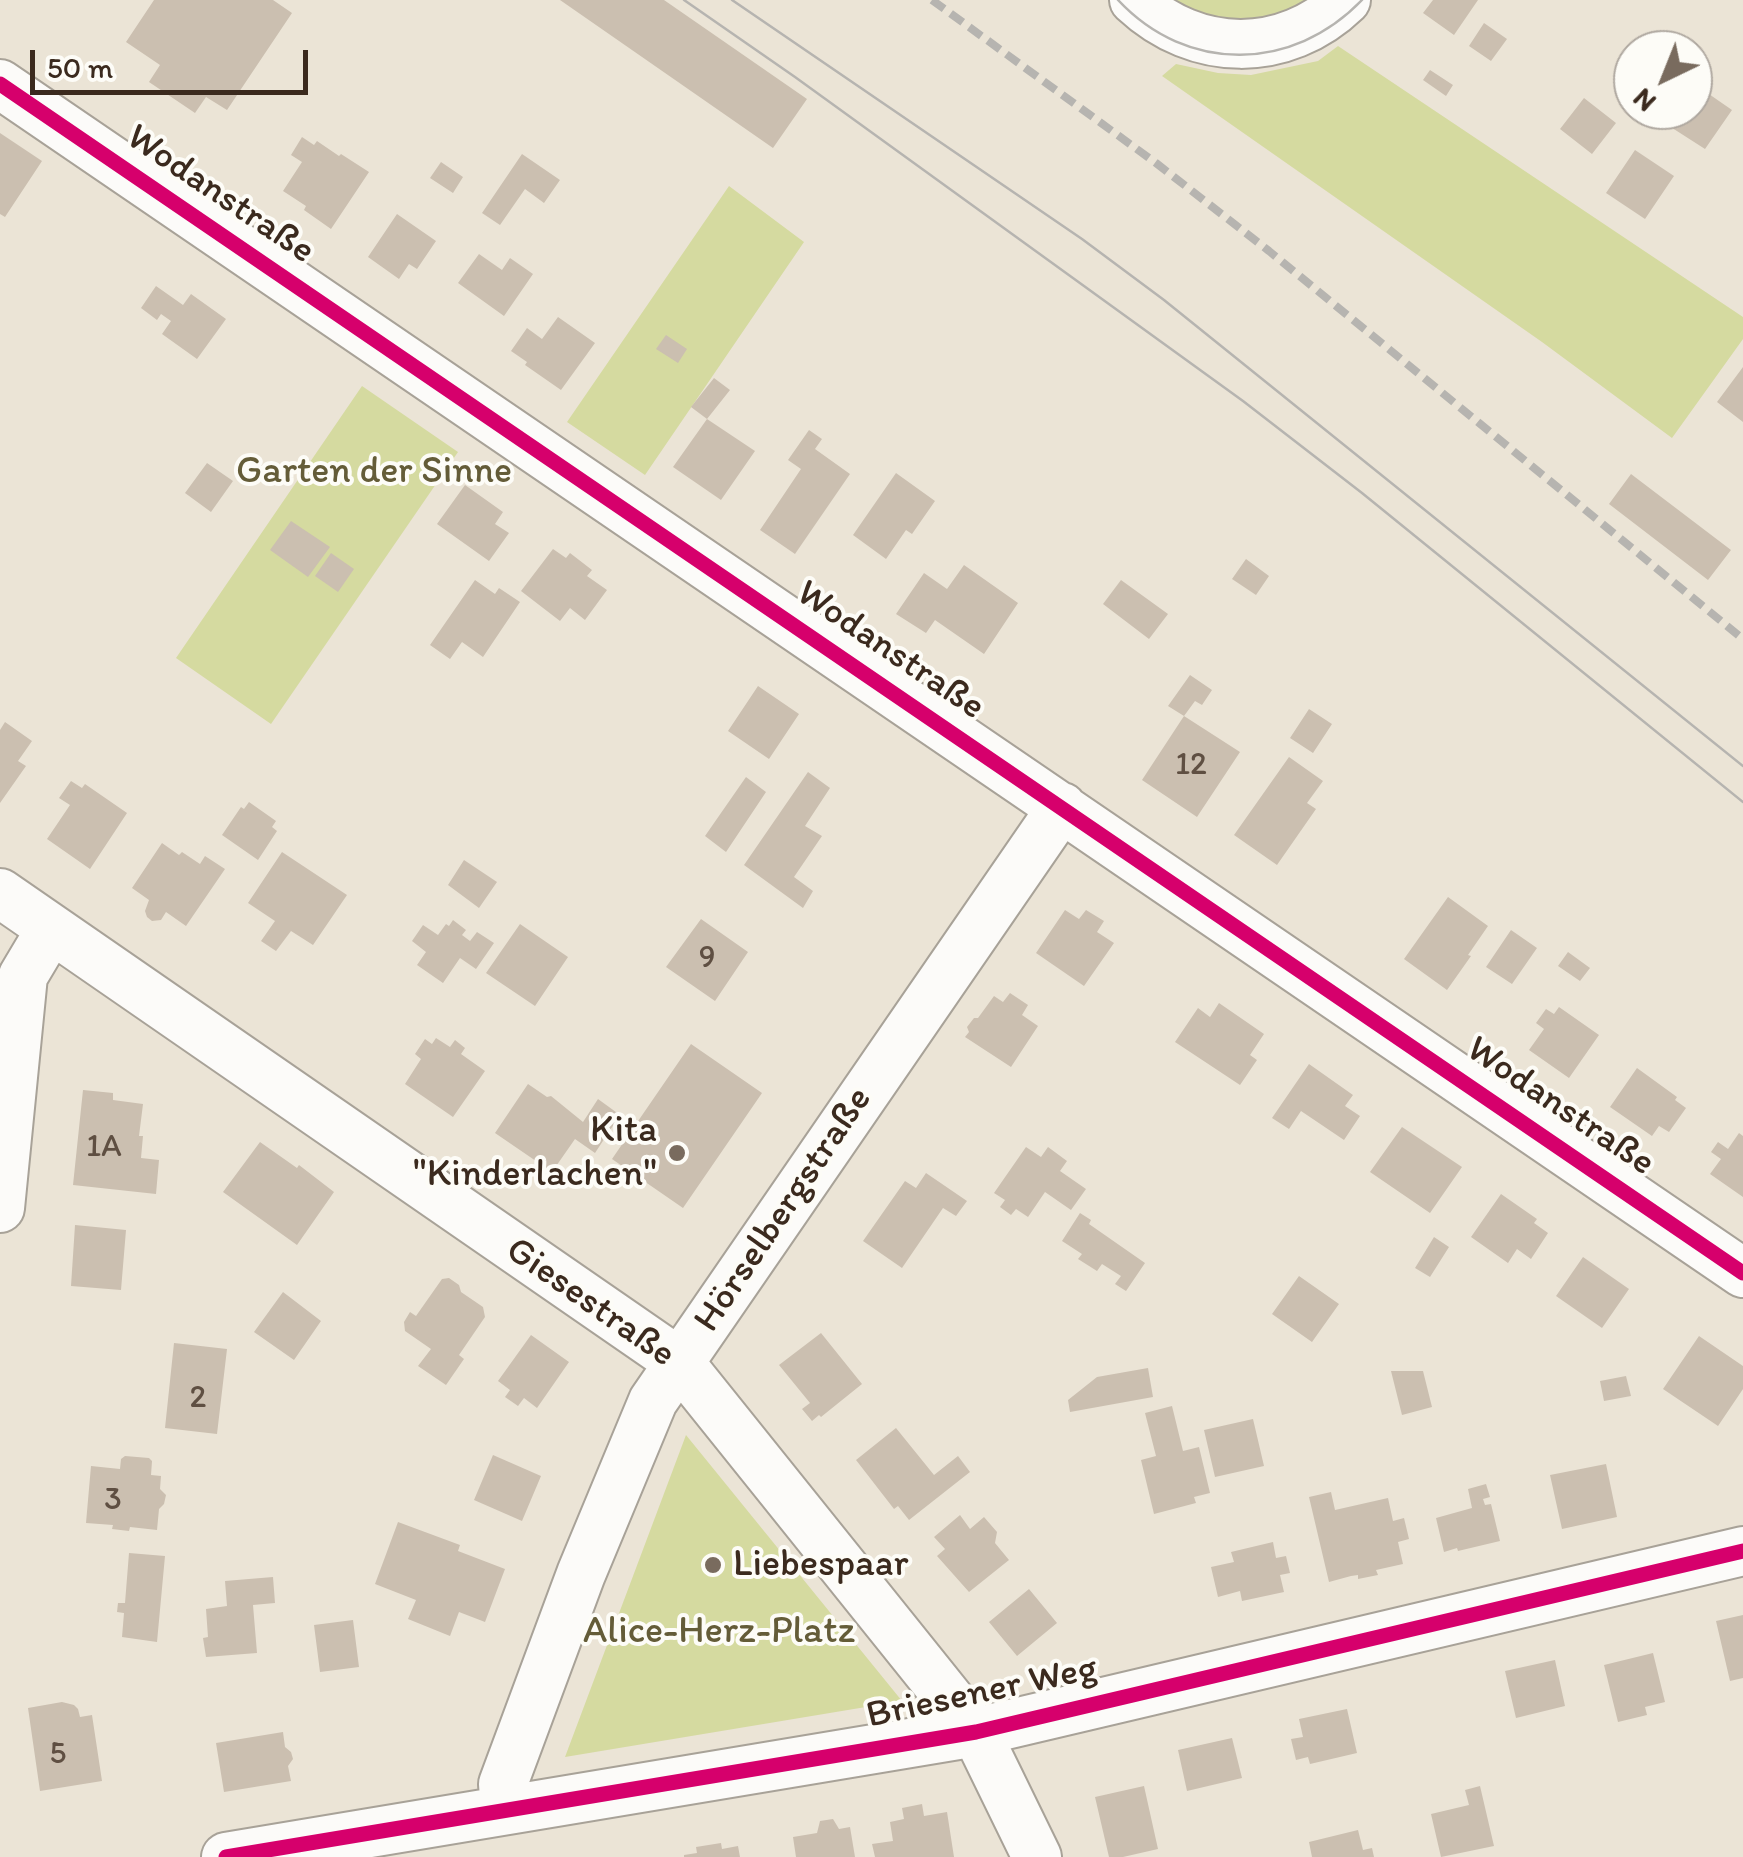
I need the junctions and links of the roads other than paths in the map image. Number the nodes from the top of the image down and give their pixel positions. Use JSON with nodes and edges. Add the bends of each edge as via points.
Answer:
{"nodes":[{"id":1,"x":1134,"y":0,"type":"edge"},
{"id":2,"x":1346,"y":0,"type":"edge"},
{"id":3,"x":0,"y":84,"type":"edge"},
{"id":4,"x":1062,"y":808,"type":"junction"},
{"id":5,"x":0,"y":893,"type":"edge"},
{"id":6,"x":51,"y":929,"type":"junction"},
{"id":7,"x":0,"y":1208,"type":"edge"},
{"id":8,"x":1743,"y":1272,"type":"edge"},
{"id":9,"x":679,"y":1362,"type":"junction"},
{"id":10,"x":1743,"y":1552,"type":"edge"},
{"id":11,"x":976,"y":1732,"type":"junction"},
{"id":12,"x":505,"y":1810,"type":"junction"},
{"id":13,"x":226,"y":1857,"type":"edge"},
{"id":14,"x":1037,"y":1857,"type":"edge"}],
"edges":[{"from":1,"to":2,"type":"street","via":[[1182,32],[1238,44],[1302,32]]},
{"from":3,"to":4,"type":"street","name":"Wodanstraße"},
{"from":4,"to":8,"type":"street","name":"Wodanstraße"},
{"from":4,"to":9,"type":"street","name":"Hörselbergstraße"},
{"from":5,"to":6,"type":"street","name":"Giesestraße"},
{"from":6,"to":7,"type":"street","via":[[23,976]]},
{"from":6,"to":9,"type":"street","name":"Giesestraße"},
{"from":9,"to":11,"type":"street","name":"Giesestraße"},
{"from":9,"to":12,"type":"street","name":"Hörselbergstraße","via":[[653,1400],[580,1574],[503,1784]]},
{"from":10,"to":11,"type":"street","name":"Briesener Weg"},
{"from":11,"to":12,"type":"street","name":"Briesener Weg"},
{"from":11,"to":14,"type":"street","name":"Giesestraße"},
{"from":12,"to":13,"type":"street","name":"Briesener Weg"}]}
